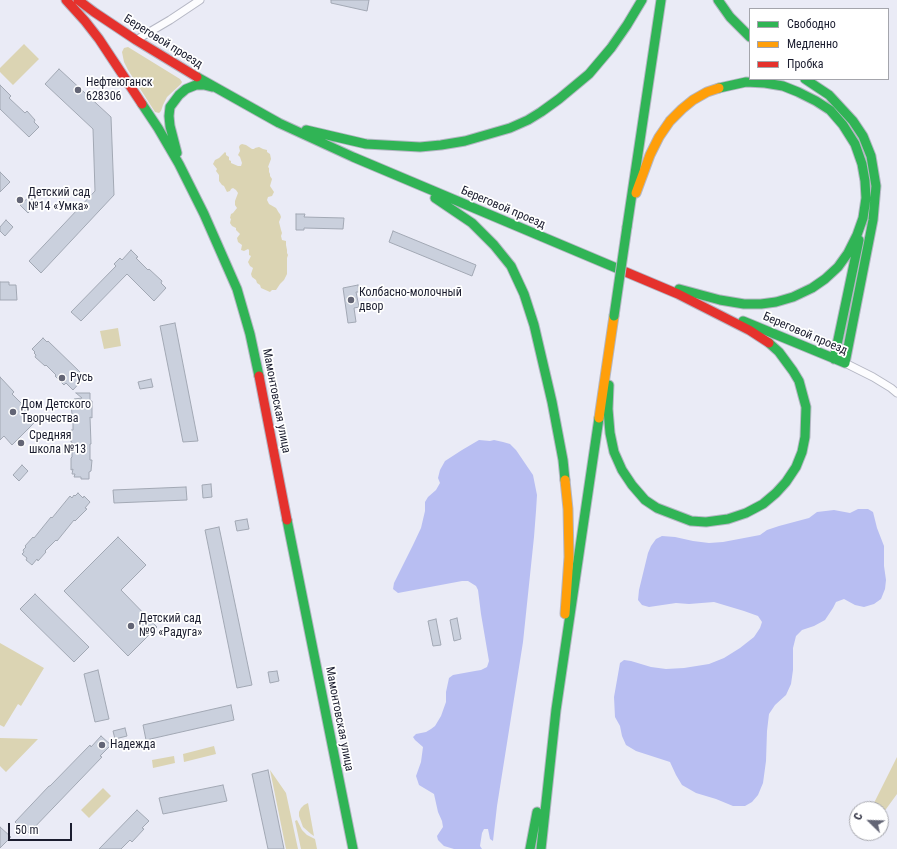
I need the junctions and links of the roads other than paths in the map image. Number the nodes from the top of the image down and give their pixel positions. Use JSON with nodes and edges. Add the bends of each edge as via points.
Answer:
{"nodes":[{"id":1,"x":66,"y":0,"type":"edge"},
{"id":2,"x":78,"y":0,"type":"edge"},
{"id":3,"x":200,"y":0,"type":"edge"},
{"id":4,"x":642,"y":0,"type":"edge"},
{"id":5,"x":661,"y":0,"type":"edge"},
{"id":6,"x":718,"y":0,"type":"edge"},
{"id":7,"x":749,"y":36,"type":"edge"},
{"id":8,"x":136,"y":40,"type":"junction"},
{"id":9,"x":806,"y":80,"type":"edge"},
{"id":10,"x":217,"y":89,"type":"junction"},
{"id":11,"x":279,"y":123,"type":"junction"},
{"id":12,"x":179,"y":164,"type":"junction"},
{"id":13,"x":413,"y":183,"type":"junction"},
{"id":14,"x":630,"y":208,"type":"junction"},
{"id":15,"x":863,"y":218,"type":"junction"},
{"id":16,"x":644,"y":279,"type":"junction"},
{"id":17,"x":678,"y":294,"type":"junction"},
{"id":18,"x":610,"y":345,"type":"junction"},
{"id":19,"x":834,"y":359,"type":"junction"},
{"id":20,"x":845,"y":363,"type":"junction"},
{"id":21,"x":897,"y":393,"type":"edge"},
{"id":22,"x":561,"y":675,"type":"junction"},
{"id":23,"x":556,"y":710,"type":"junction"},
{"id":24,"x":353,"y":849,"type":"edge"},
{"id":25,"x":530,"y":849,"type":"edge"},
{"id":26,"x":541,"y":849,"type":"edge"}],
"edges":[{"from":1,"to":12,"type":"main road","name":"Мамонтовская улица","via":[[103,46]]},
{"from":2,"to":8,"type":"main road","name":"Береговой проезд"},
{"from":3,"to":8,"type":"street"},
{"from":4,"to":11,"type":"main road","via":[[611,48],[589,74],[542,112],[510,128],[465,141],[420,147],[359,143]]},
{"from":5,"to":14,"type":"main road"},
{"from":6,"to":7,"type":"main road"},
{"from":8,"to":10,"type":"main road","name":"Береговой проезд"},
{"from":9,"to":20,"type":"main road","via":[[829,95],[853,121],[871,156],[876,186],[873,220]]},
{"from":10,"to":11,"type":"main road"},
{"from":10,"to":12,"type":"main road","via":[[196,85],[186,89],[170,107],[170,126]]},
{"from":11,"to":13,"type":"main road","name":"Береговой проезд"},
{"from":12,"to":24,"type":"main road","name":"Мамонтовская улица","via":[[237,289],[248,329]]},
{"from":13,"to":16,"type":"main road","name":"Береговой проезд"},
{"from":13,"to":22,"type":"main road","via":[[472,223],[494,245],[511,266],[534,325],[563,460],[568,509],[568,557]]},
{"from":14,"to":15,"type":"main road","via":[[650,155],[670,121],[693,100],[707,92],[746,82],[783,86],[798,92],[830,110],[843,125],[855,144],[862,164],[866,192]]},
{"from":14,"to":18,"type":"main road","bridge":true},
{"from":15,"to":16,"type":"main road","via":[[848,253],[838,267],[812,288],[776,302],[744,304],[720,300]]},
{"from":15,"to":19,"type":"main road"},
{"from":16,"to":17,"type":"main road"},
{"from":17,"to":18,"type":"main road","via":[[768,342],[787,362],[799,381],[806,407],[802,452],[786,482],[763,504],[728,519],[706,522],[671,514],[645,500],[622,470],[611,439],[608,409]]},
{"from":17,"to":19,"type":"main road","name":"Береговой проезд"},
{"from":18,"to":22,"type":"main road"},
{"from":19,"to":20,"type":"main road","name":"Береговой проезд"},
{"from":20,"to":21,"type":"street","name":"Береговой проезд"},
{"from":22,"to":23,"type":"main road"},
{"from":23,"to":25,"type":"main road"},
{"from":23,"to":26,"type":"main road"}]}
